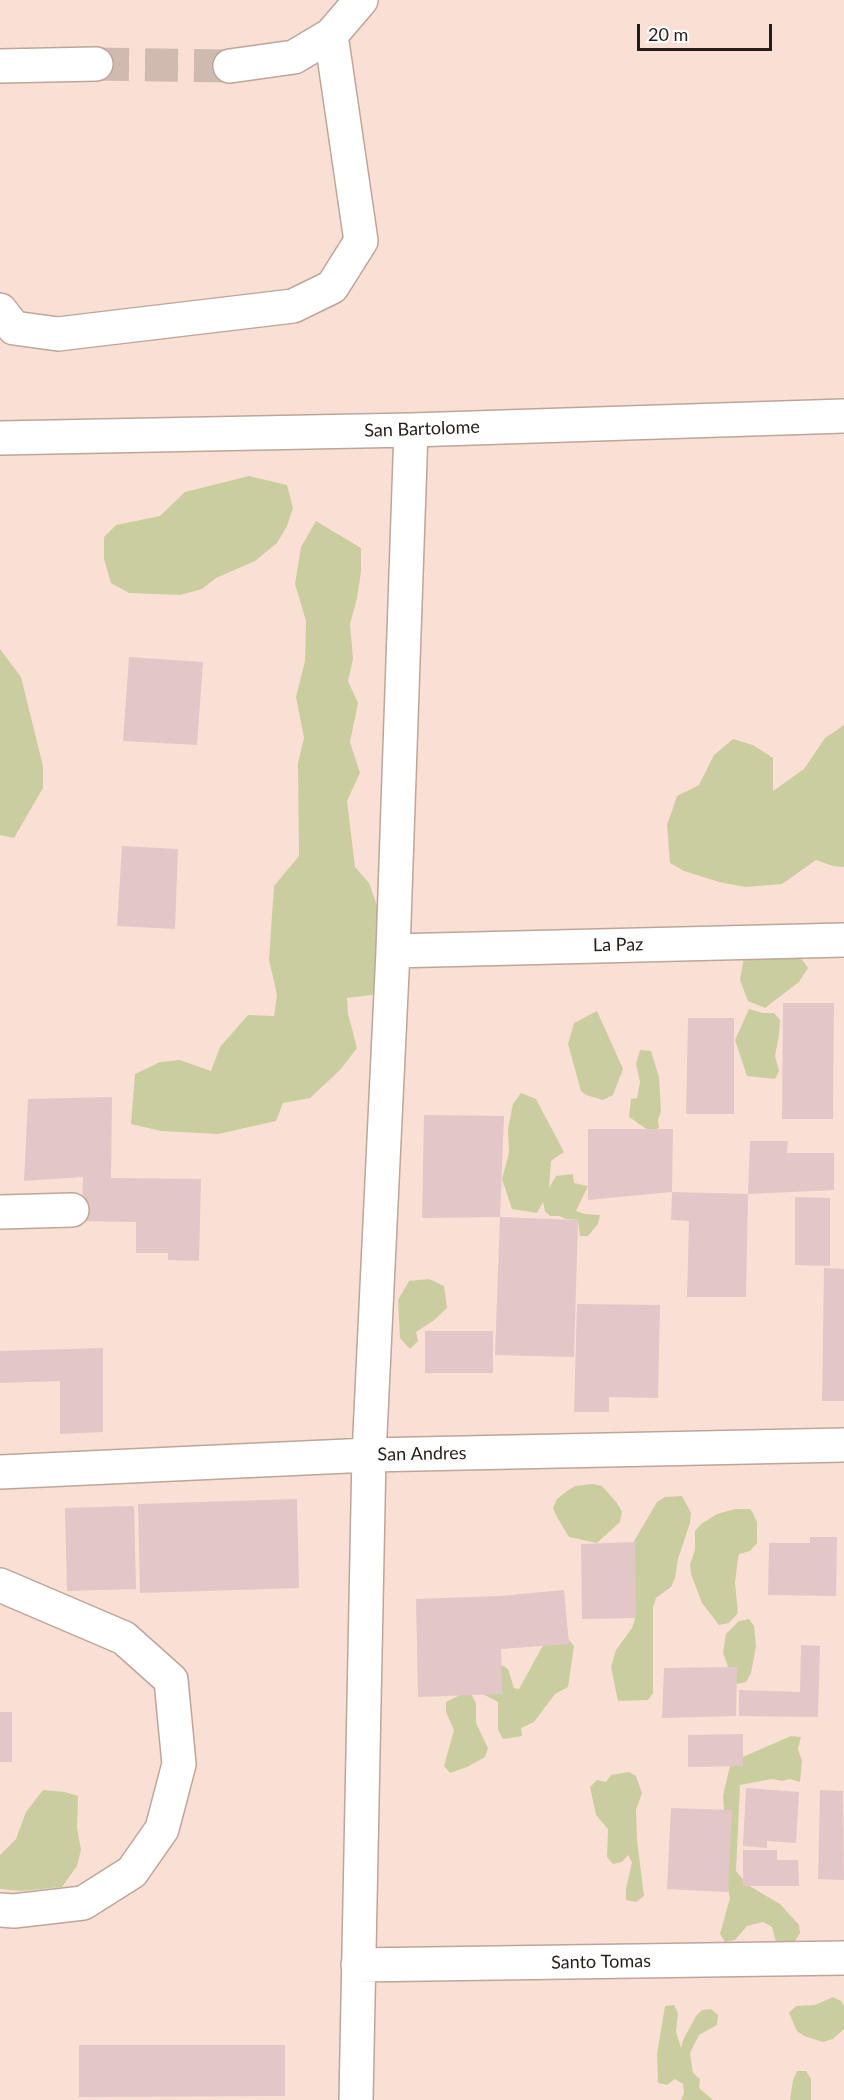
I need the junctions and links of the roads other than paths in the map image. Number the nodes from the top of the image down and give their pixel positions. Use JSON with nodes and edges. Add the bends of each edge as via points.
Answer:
{"nodes":[{"id":1,"x":361,"y":0,"type":"edge"},
{"id":2,"x":331,"y":35,"type":"junction"},
{"id":3,"x":96,"y":64,"type":"tunnel mouth"},
{"id":4,"x":0,"y":66,"type":"edge"},
{"id":5,"x":230,"y":66,"type":"tunnel mouth"},
{"id":6,"x":0,"y":310,"type":"edge"},
{"id":7,"x":844,"y":416,"type":"edge"},
{"id":8,"x":411,"y":430,"type":"junction"},
{"id":9,"x":0,"y":438,"type":"edge"},
{"id":10,"x":844,"y":940,"type":"edge"},
{"id":11,"x":393,"y":951,"type":"junction"},
{"id":12,"x":72,"y":1209,"type":"dead end"},
{"id":13,"x":0,"y":1212,"type":"edge"},
{"id":14,"x":844,"y":1445,"type":"edge"},
{"id":15,"x":369,"y":1455,"type":"junction"},
{"id":16,"x":0,"y":1472,"type":"edge"},
{"id":17,"x":0,"y":1586,"type":"edge"},
{"id":18,"x":0,"y":1910,"type":"edge"},
{"id":19,"x":844,"y":1958,"type":"edge"},
{"id":20,"x":358,"y":1965,"type":"junction"},
{"id":21,"x":356,"y":2100,"type":"edge"}],
"edges":[{"from":1,"to":2,"type":"street"},
{"from":2,"to":5,"type":"street","via":[[294,57]]},
{"from":2,"to":6,"type":"street","via":[[361,241],[332,287],[293,306],[58,334],[14,328]]},
{"from":3,"to":4,"type":"street"},
{"from":7,"to":8,"type":"street","name":"San Bartolome"},
{"from":8,"to":9,"type":"street","name":"San Bartolome"},
{"from":8,"to":11,"type":"street"},
{"from":10,"to":11,"type":"street","name":"La Paz"},
{"from":11,"to":15,"type":"street"},
{"from":12,"to":13,"type":"street"},
{"from":14,"to":15,"type":"street","name":"San Andres"},
{"from":15,"to":16,"type":"street","name":"San Andres"},
{"from":15,"to":20,"type":"street"},
{"from":17,"to":18,"type":"street","via":[[124,1638],[171,1680],[179,1764],[162,1829],[132,1872],[83,1903]]},
{"from":19,"to":20,"type":"street","name":"Santo Tomas"},
{"from":20,"to":21,"type":"street"}]}
